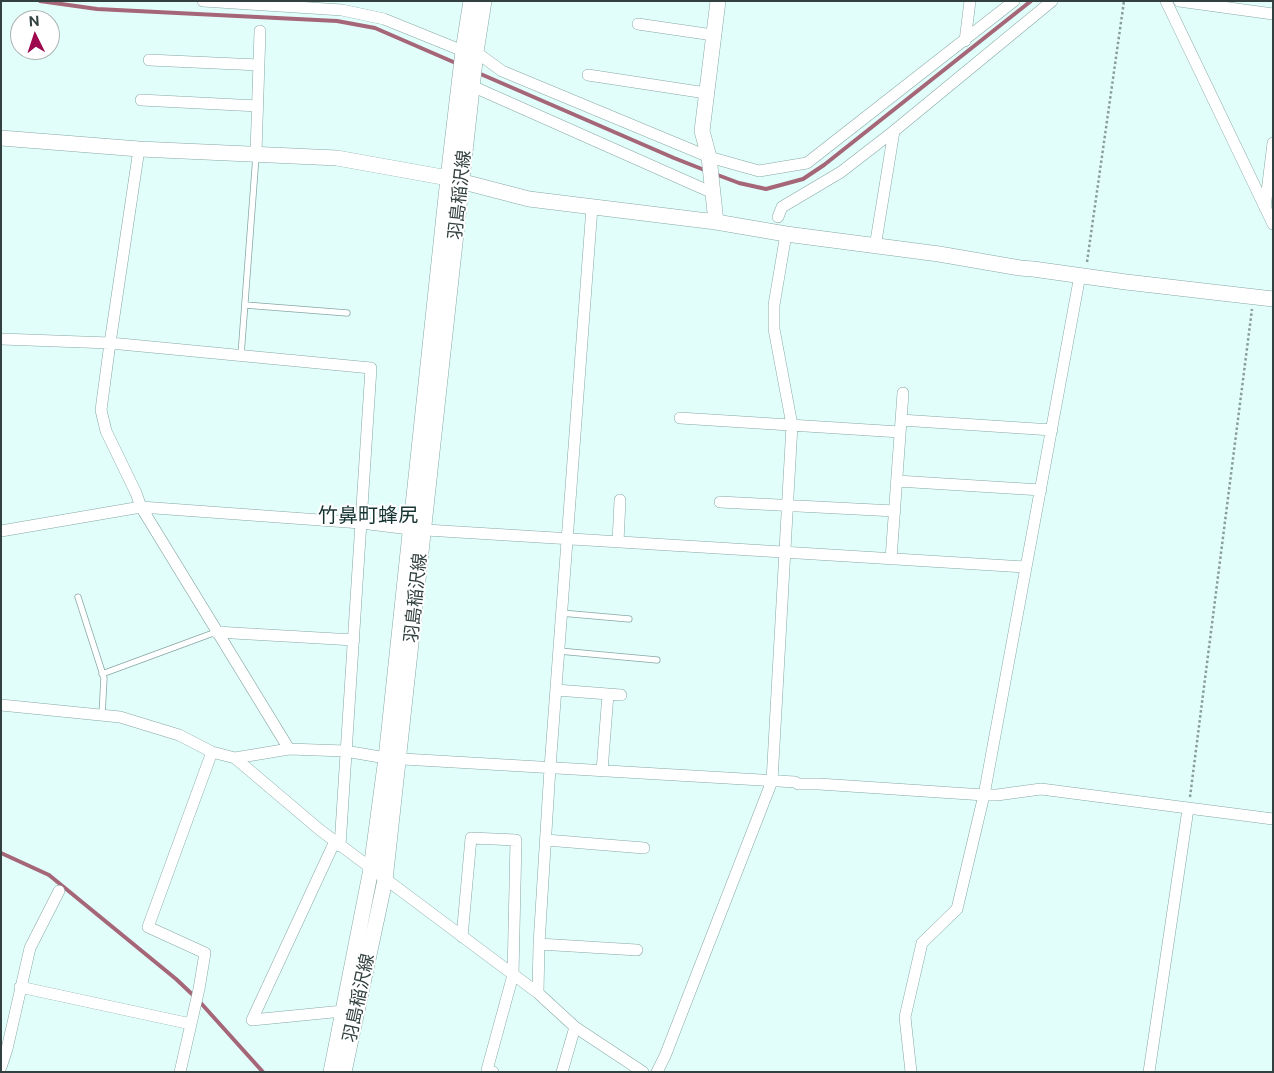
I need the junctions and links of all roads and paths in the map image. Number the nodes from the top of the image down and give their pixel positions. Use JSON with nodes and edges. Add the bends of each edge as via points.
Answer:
{"nodes":[{"id":1,"x":203,"y":1,"type":"edge"},
{"id":2,"x":471,"y":1,"type":"edge"},
{"id":3,"x":484,"y":1,"type":"edge"},
{"id":4,"x":718,"y":1,"type":"edge"},
{"id":5,"x":970,"y":1,"type":"edge"},
{"id":6,"x":1014,"y":1,"type":"edge"},
{"id":7,"x":1052,"y":1,"type":"edge"},
{"id":8,"x":1124,"y":1,"type":"edge"},
{"id":9,"x":1166,"y":1,"type":"edge"},
{"id":10,"x":1179,"y":1,"type":"edge"},
{"id":11,"x":1273,"y":14,"type":"edge"},
{"id":12,"x":638,"y":24,"type":"dead end"},
{"id":13,"x":260,"y":31,"type":"dead end"},
{"id":14,"x":713,"y":35,"type":"junction"},
{"id":15,"x":965,"y":42,"type":"junction"},
{"id":16,"x":149,"y":60,"type":"dead end"},
{"id":17,"x":259,"y":65,"type":"junction"},
{"id":18,"x":468,"y":68,"type":"junction"},
{"id":19,"x":588,"y":76,"type":"dead end"},
{"id":20,"x":706,"y":93,"type":"junction"},
{"id":21,"x":141,"y":100,"type":"dead end"},
{"id":22,"x":258,"y":106,"type":"junction"},
{"id":23,"x":894,"y":131,"type":"junction"},
{"id":24,"x":1,"y":138,"type":"edge"},
{"id":25,"x":1273,"y":143,"type":"edge"},
{"id":26,"x":139,"y":149,"type":"junction"},
{"id":27,"x":256,"y":154,"type":"junction"},
{"id":28,"x":711,"y":174,"type":"junction"},
{"id":29,"x":455,"y":179,"type":"junction"},
{"id":30,"x":592,"y":207,"type":"junction"},
{"id":31,"x":1265,"y":208,"type":"junction"},
{"id":32,"x":778,"y":217,"type":"dead end"},
{"id":33,"x":716,"y":222,"type":"junction"},
{"id":34,"x":1273,"y":224,"type":"edge"},
{"id":35,"x":786,"y":234,"type":"junction"},
{"id":36,"x":874,"y":247,"type":"junction"},
{"id":37,"x":1082,"y":276,"type":"junction"},
{"id":38,"x":1254,"y":298,"type":"junction"},
{"id":39,"x":1273,"y":299,"type":"edge"},
{"id":40,"x":245,"y":305,"type":"junction"},
{"id":41,"x":347,"y":314,"type":"dead end"},
{"id":42,"x":1,"y":339,"type":"edge"},
{"id":43,"x":110,"y":343,"type":"junction"},
{"id":44,"x":242,"y":356,"type":"junction"},
{"id":45,"x":904,"y":393,"type":"dead end"},
{"id":46,"x":680,"y":418,"type":"dead end"},
{"id":47,"x":901,"y":420,"type":"junction"},
{"id":48,"x":792,"y":425,"type":"junction"},
{"id":49,"x":1052,"y":430,"type":"junction"},
{"id":50,"x":900,"y":432,"type":"junction"},
{"id":51,"x":897,"y":481,"type":"junction"},
{"id":52,"x":1041,"y":490,"type":"junction"},
{"id":53,"x":620,"y":500,"type":"dead end"},
{"id":54,"x":720,"y":502,"type":"dead end"},
{"id":55,"x":788,"y":505,"type":"junction"},
{"id":56,"x":141,"y":507,"type":"junction"},
{"id":57,"x":895,"y":511,"type":"junction"},
{"id":58,"x":361,"y":523,"type":"junction"},
{"id":59,"x":416,"y":529,"type":"junction"},
{"id":60,"x":1,"y":530,"type":"edge"},
{"id":61,"x":566,"y":539,"type":"junction"},
{"id":62,"x":618,"y":542,"type":"junction"},
{"id":63,"x":784,"y":552,"type":"junction"},
{"id":64,"x":891,"y":559,"type":"junction"},
{"id":65,"x":1025,"y":567,"type":"junction"},
{"id":66,"x":78,"y":597,"type":"dead end"},
{"id":67,"x":561,"y":613,"type":"junction"},
{"id":68,"x":629,"y":619,"type":"dead end"},
{"id":69,"x":216,"y":632,"type":"junction"},
{"id":70,"x":354,"y":640,"type":"junction"},
{"id":71,"x":559,"y":651,"type":"junction"},
{"id":72,"x":657,"y":660,"type":"dead end"},
{"id":73,"x":102,"y":674,"type":"junction"},
{"id":74,"x":556,"y":690,"type":"junction"},
{"id":75,"x":608,"y":694,"type":"junction"},
{"id":76,"x":622,"y":695,"type":"dead end"},
{"id":77,"x":1,"y":705,"type":"edge"},
{"id":78,"x":102,"y":715,"type":"junction"},
{"id":79,"x":289,"y":749,"type":"junction"},
{"id":80,"x":346,"y":751,"type":"junction"},
{"id":81,"x":212,"y":752,"type":"junction"},
{"id":82,"x":235,"y":758,"type":"junction"},
{"id":83,"x":392,"y":759,"type":"junction"},
{"id":84,"x":550,"y":768,"type":"junction"},
{"id":85,"x":602,"y":771,"type":"junction"},
{"id":86,"x":772,"y":781,"type":"junction"},
{"id":87,"x":984,"y":794,"type":"junction"},
{"id":88,"x":1188,"y":809,"type":"junction"},
{"id":89,"x":1273,"y":819,"type":"edge"},
{"id":90,"x":546,"y":840,"type":"junction"},
{"id":91,"x":337,"y":844,"type":"junction"},
{"id":92,"x":644,"y":848,"type":"dead end"},
{"id":93,"x":371,"y":869,"type":"junction"},
{"id":94,"x":385,"y":880,"type":"junction"},
{"id":95,"x":59,"y":891,"type":"dead end"},
{"id":96,"x":462,"y":937,"type":"junction"},
{"id":97,"x":539,"y":944,"type":"junction"},
{"id":98,"x":637,"y":950,"type":"dead end"},
{"id":99,"x":513,"y":975,"type":"junction"},
{"id":100,"x":20,"y":987,"type":"junction"},
{"id":101,"x":538,"y":993,"type":"junction"},
{"id":102,"x":343,"y":1011,"type":"junction"},
{"id":103,"x":191,"y":1024,"type":"junction"},
{"id":104,"x":575,"y":1026,"type":"junction"},
{"id":105,"x":1,"y":1067,"type":"edge"},
{"id":106,"x":180,"y":1072,"type":"edge"},
{"id":107,"x":331,"y":1072,"type":"edge"},
{"id":108,"x":344,"y":1072,"type":"edge"},
{"id":109,"x":493,"y":1072,"type":"edge"},
{"id":110,"x":562,"y":1072,"type":"edge"},
{"id":111,"x":643,"y":1072,"type":"edge"},
{"id":112,"x":657,"y":1072,"type":"edge"},
{"id":113,"x":911,"y":1072,"type":"edge"},
{"id":114,"x":1148,"y":1072,"type":"edge"}],
"edges":[{"from":1,"to":18,"type":"street","via":[[342,10],[384,19]]},
{"from":2,"to":18,"type":"street","name":"羽島稲沢線"},
{"from":3,"to":18,"type":"street","name":"羽島稲沢線"},
{"from":4,"to":14,"type":"street"},
{"from":5,"to":15,"type":"street"},
{"from":6,"to":15,"type":"street"},
{"from":7,"to":23,"type":"street"},
{"from":8,"to":37,"type":"path"},
{"from":9,"to":31,"type":"street"},
{"from":10,"to":11,"type":"street"},
{"from":12,"to":14,"type":"street"},
{"from":13,"to":17,"type":"street"},
{"from":14,"to":20,"type":"street"},
{"from":15,"to":28,"type":"street","via":[[807,162],[759,171]]},
{"from":16,"to":17,"type":"street"},
{"from":17,"to":22,"type":"street"},
{"from":18,"to":28,"type":"street"},
{"from":18,"to":28,"type":"street","via":[[502,71]]},
{"from":18,"to":29,"type":"street","name":"羽島稲沢線"},
{"from":19,"to":20,"type":"street"},
{"from":20,"to":28,"type":"street","via":[[702,131]]},
{"from":21,"to":22,"type":"street"},
{"from":22,"to":27,"type":"street"},
{"from":23,"to":32,"type":"street","via":[[841,172],[782,207]]},
{"from":23,"to":36,"type":"street"},
{"from":24,"to":26,"type":"street"},
{"from":25,"to":31,"type":"street"},
{"from":26,"to":27,"type":"street"},
{"from":26,"to":43,"type":"street"},
{"from":27,"to":29,"type":"street","via":[[338,158]]},
{"from":27,"to":40,"type":"lane"},
{"from":28,"to":33,"type":"street"},
{"from":29,"to":30,"type":"street","via":[[529,199]]},
{"from":29,"to":59,"type":"street","name":"羽島稲沢線"},
{"from":30,"to":33,"type":"street"},
{"from":30,"to":61,"type":"street"},
{"from":31,"to":34,"type":"street"},
{"from":33,"to":35,"type":"street"},
{"from":35,"to":36,"type":"street"},
{"from":35,"to":48,"type":"street","via":[[774,305],[774,330]]},
{"from":36,"to":37,"type":"street"},
{"from":37,"to":38,"type":"street"},
{"from":37,"to":49,"type":"street"},
{"from":38,"to":39,"type":"street"},
{"from":38,"to":88,"type":"path"},
{"from":40,"to":41,"type":"lane"},
{"from":40,"to":44,"type":"lane"},
{"from":42,"to":43,"type":"street"},
{"from":43,"to":44,"type":"street"},
{"from":43,"to":56,"type":"street","via":[[101,410],[106,431]]},
{"from":44,"to":58,"type":"street","via":[[371,368]]},
{"from":45,"to":47,"type":"street"},
{"from":46,"to":48,"type":"street"},
{"from":47,"to":49,"type":"street"},
{"from":47,"to":50,"type":"street"},
{"from":48,"to":50,"type":"street"},
{"from":48,"to":55,"type":"street"},
{"from":49,"to":52,"type":"street"},
{"from":50,"to":51,"type":"street"},
{"from":51,"to":52,"type":"street"},
{"from":51,"to":57,"type":"street"},
{"from":52,"to":65,"type":"street"},
{"from":53,"to":62,"type":"street"},
{"from":54,"to":55,"type":"street"},
{"from":55,"to":57,"type":"street"},
{"from":55,"to":63,"type":"street"},
{"from":56,"to":58,"type":"street"},
{"from":56,"to":60,"type":"street"},
{"from":56,"to":69,"type":"street"},
{"from":57,"to":64,"type":"street"},
{"from":58,"to":59,"type":"street"},
{"from":58,"to":70,"type":"street"},
{"from":59,"to":61,"type":"street"},
{"from":59,"to":83,"type":"street","name":"羽島稲沢線"},
{"from":61,"to":62,"type":"street"},
{"from":61,"to":67,"type":"street"},
{"from":62,"to":63,"type":"street"},
{"from":63,"to":64,"type":"street"},
{"from":63,"to":86,"type":"street"},
{"from":64,"to":65,"type":"street"},
{"from":65,"to":87,"type":"street"},
{"from":66,"to":73,"type":"lane"},
{"from":67,"to":68,"type":"lane"},
{"from":67,"to":71,"type":"street"},
{"from":69,"to":70,"type":"street"},
{"from":69,"to":73,"type":"lane"},
{"from":69,"to":79,"type":"street"},
{"from":70,"to":80,"type":"street"},
{"from":71,"to":72,"type":"lane"},
{"from":71,"to":74,"type":"street"},
{"from":73,"to":78,"type":"lane"},
{"from":74,"to":75,"type":"street"},
{"from":74,"to":84,"type":"street"},
{"from":75,"to":76,"type":"street"},
{"from":75,"to":85,"type":"street"},
{"from":77,"to":78,"type":"street"},
{"from":78,"to":81,"type":"street","via":[[120,717],[179,735]]},
{"from":79,"to":80,"type":"street"},
{"from":79,"to":82,"type":"street"},
{"from":80,"to":83,"type":"street"},
{"from":80,"to":91,"type":"street"},
{"from":81,"to":82,"type":"street"},
{"from":81,"to":103,"type":"street","via":[[148,927],[205,953]]},
{"from":82,"to":91,"type":"street"},
{"from":83,"to":84,"type":"street"},
{"from":83,"to":93,"type":"street","name":"羽島稲沢線"},
{"from":83,"to":94,"type":"street","name":"羽島稲沢線"},
{"from":84,"to":85,"type":"street"},
{"from":84,"to":90,"type":"street"},
{"from":85,"to":86,"type":"street"},
{"from":86,"to":87,"type":"street"},
{"from":86,"to":112,"type":"street"},
{"from":87,"to":88,"type":"street","via":[[1041,789]]},
{"from":87,"to":113,"type":"street","via":[[957,909],[922,943],[905,1017]]},
{"from":88,"to":89,"type":"street"},
{"from":88,"to":114,"type":"street"},
{"from":90,"to":92,"type":"street"},
{"from":90,"to":97,"type":"street"},
{"from":91,"to":93,"type":"street"},
{"from":91,"to":102,"type":"street","via":[[252,1020]]},
{"from":93,"to":94,"type":"street"},
{"from":93,"to":102,"type":"street","name":"羽島稲沢線"},
{"from":94,"to":96,"type":"street"},
{"from":94,"to":108,"type":"street","name":"羽島稲沢線"},
{"from":95,"to":100,"type":"street","via":[[30,948]]},
{"from":96,"to":99,"type":"street"},
{"from":96,"to":99,"type":"street","via":[[471,838],[516,840]]},
{"from":97,"to":98,"type":"street"},
{"from":97,"to":101,"type":"street"},
{"from":99,"to":101,"type":"street"},
{"from":99,"to":109,"type":"street","via":[[487,1070]]},
{"from":100,"to":103,"type":"street"},
{"from":100,"to":105,"type":"street"},
{"from":101,"to":104,"type":"street"},
{"from":102,"to":107,"type":"street","name":"羽島稲沢線"},
{"from":103,"to":106,"type":"street"},
{"from":104,"to":110,"type":"street"},
{"from":104,"to":111,"type":"street"}]}
